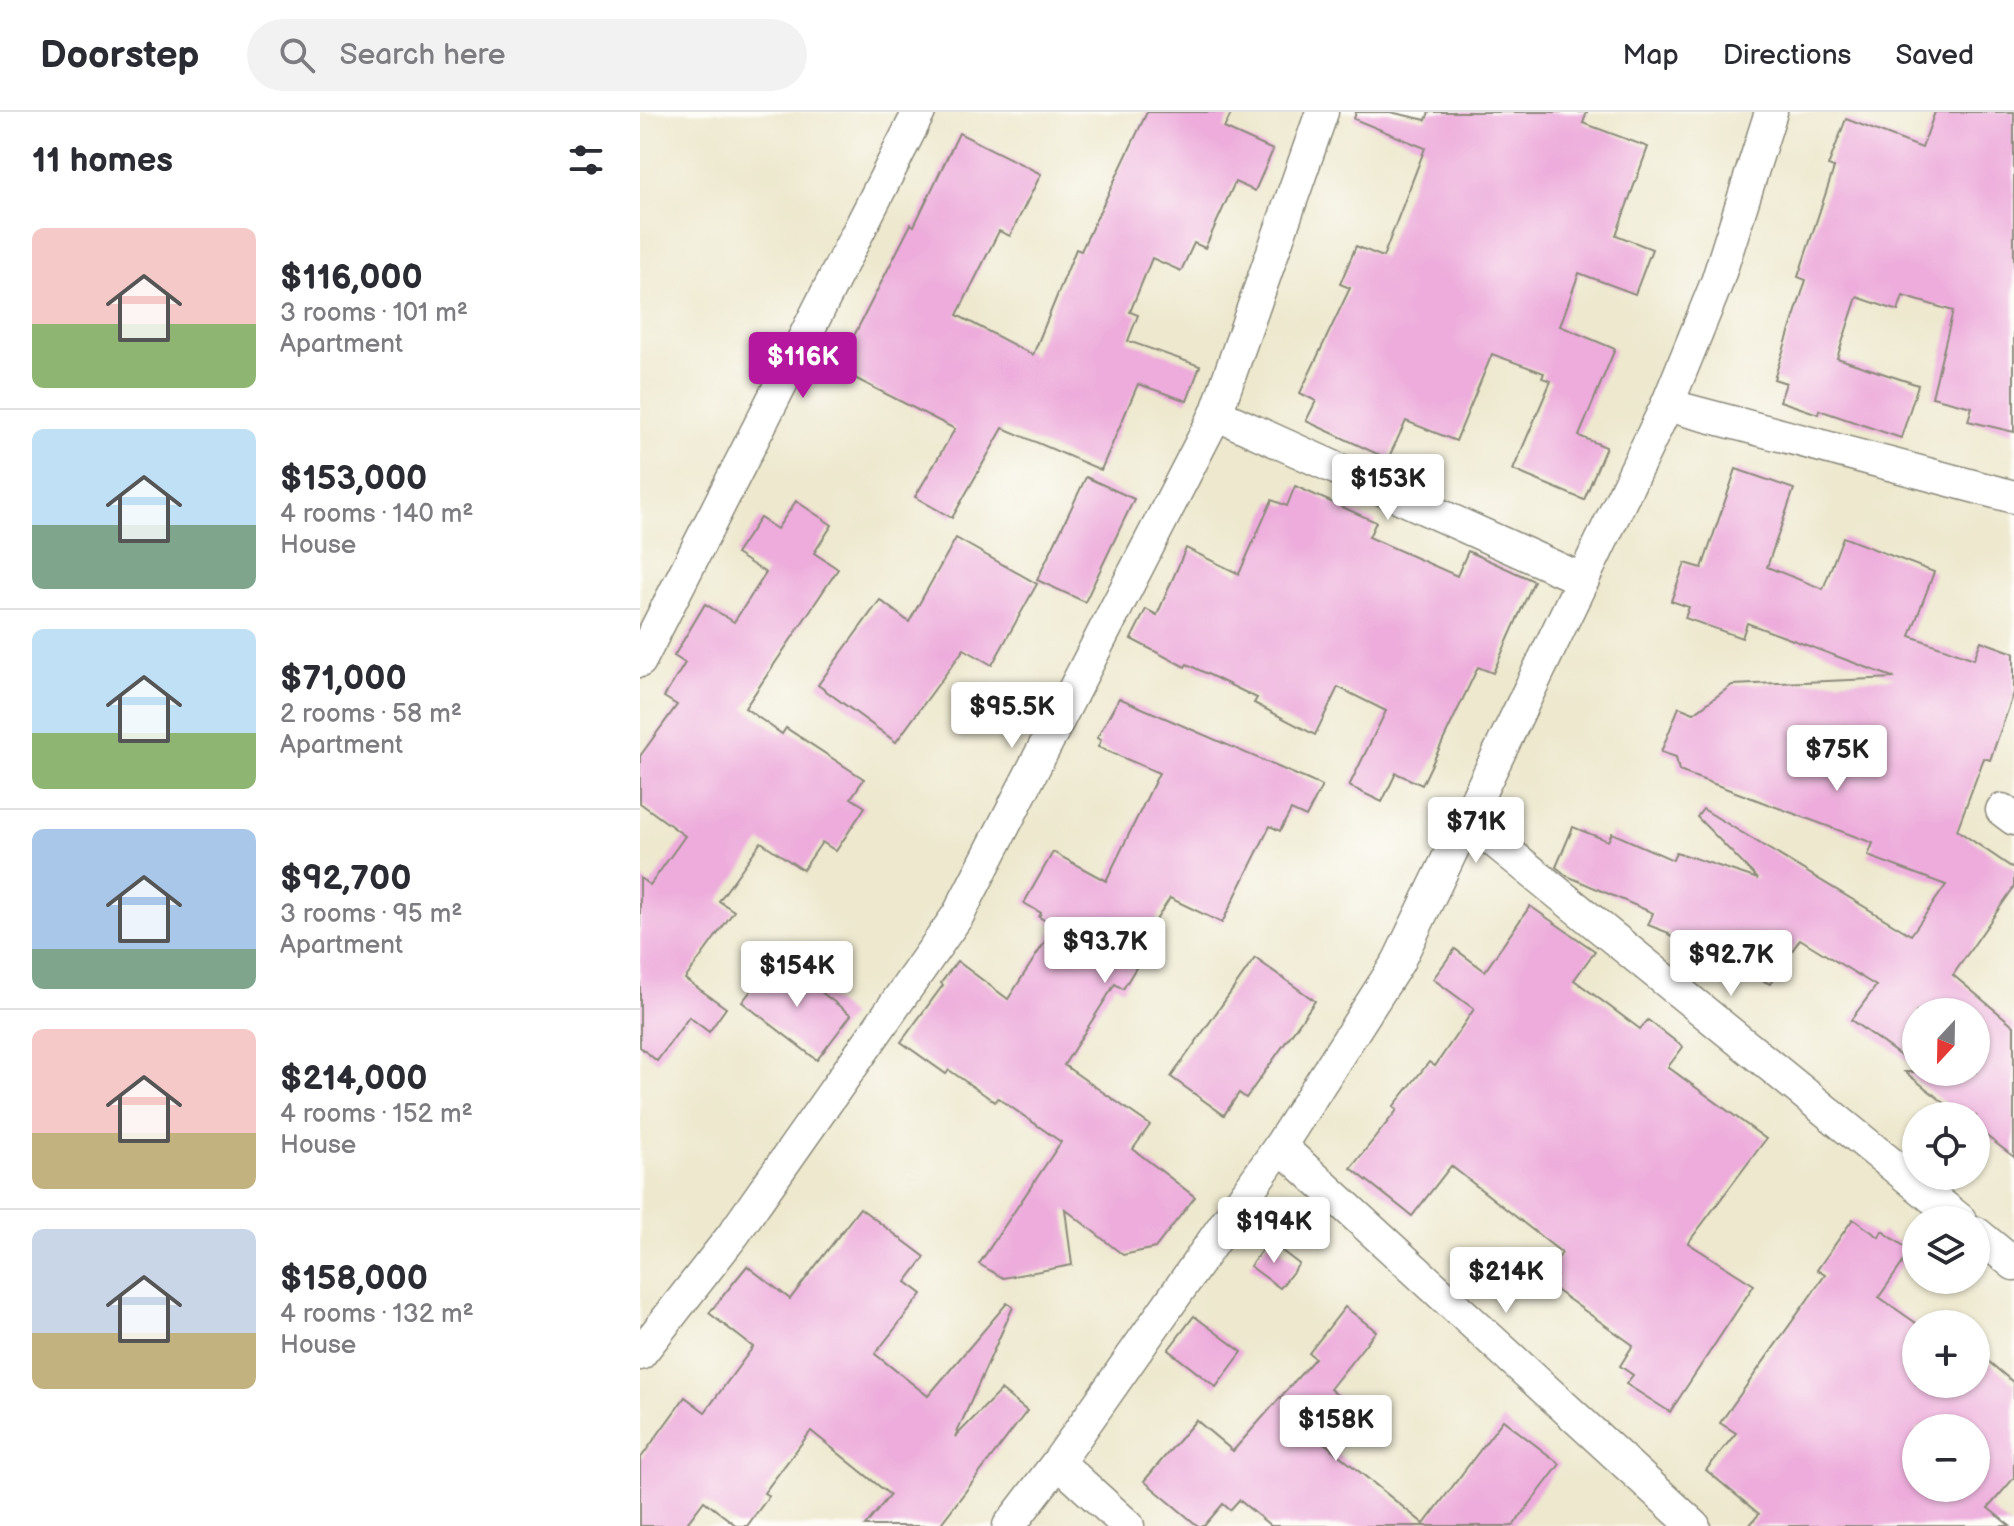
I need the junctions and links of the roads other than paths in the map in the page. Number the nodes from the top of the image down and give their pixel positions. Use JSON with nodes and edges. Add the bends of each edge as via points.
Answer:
{"nodes":[{"id":1,"x":919,"y":112,"type":"edge"},
{"id":2,"x":1322,"y":112,"type":"edge"},
{"id":3,"x":1771,"y":112,"type":"edge"},
{"id":4,"x":1667,"y":405,"type":"junction"},
{"id":5,"x":1216,"y":414,"type":"junction"},
{"id":6,"x":2014,"y":497,"type":"edge"},
{"id":7,"x":1583,"y":580,"type":"junction"},
{"id":8,"x":641,"y":658,"type":"edge"},
{"id":9,"x":1467,"y":819,"type":"junction"},
{"id":10,"x":1280,"y":1146,"type":"junction"},
{"id":11,"x":1943,"y":1206,"type":"edge"},
{"id":12,"x":1990,"y":1244,"type":"edge"},
{"id":13,"x":2014,"y":1264,"type":"edge"},
{"id":14,"x":640,"y":1354,"type":"edge"},
{"id":15,"x":1058,"y":1462,"type":"junction"},
{"id":16,"x":1009,"y":1526,"type":"edge"},
{"id":17,"x":1128,"y":1526,"type":"edge"},
{"id":18,"x":1694,"y":1526,"type":"edge"}],
"edges":[{"from":1,"to":8,"type":"street"},
{"from":2,"to":5,"type":"street"},
{"from":3,"to":4,"type":"street","via":[[1717,282]]},
{"from":4,"to":6,"type":"street"},
{"from":4,"to":7,"type":"street"},
{"from":5,"to":7,"type":"street"},
{"from":5,"to":14,"type":"street","via":[[958,915],[733,1235]]},
{"from":7,"to":9,"type":"street"},
{"from":9,"to":10,"type":"street","via":[[1398,962]]},
{"from":9,"to":11,"type":"street"},
{"from":10,"to":15,"type":"street"},
{"from":10,"to":18,"type":"street"},
{"from":12,"to":13,"type":"street"},
{"from":15,"to":16,"type":"street"},
{"from":15,"to":17,"type":"street"}]}
